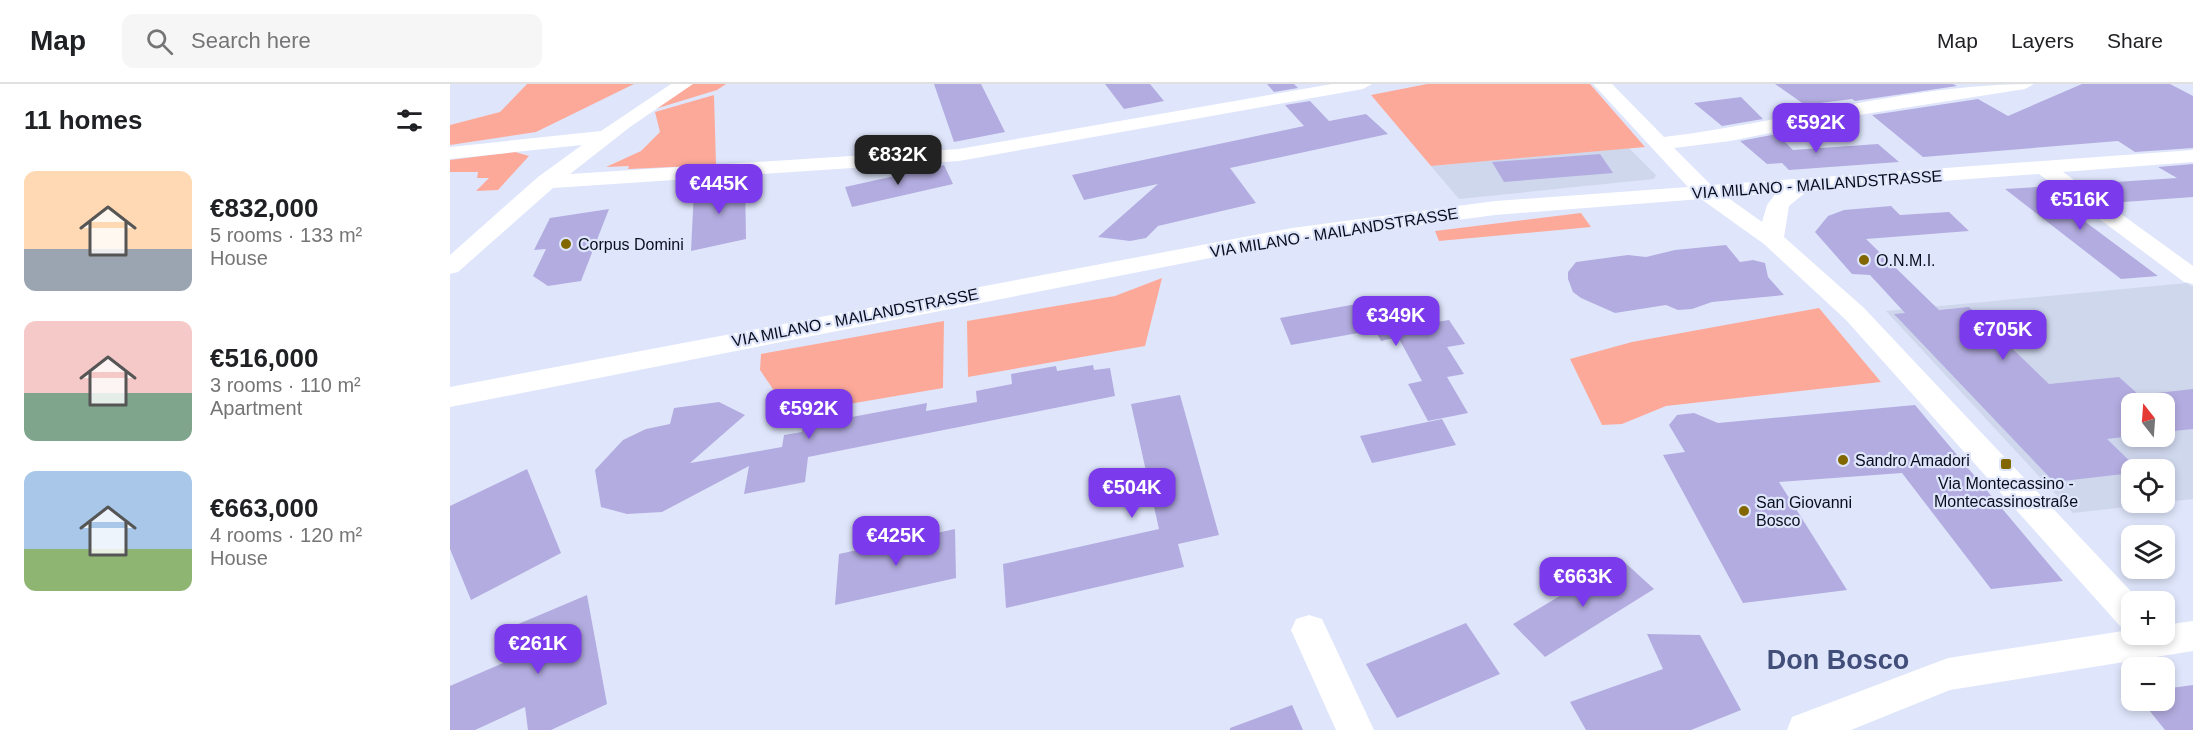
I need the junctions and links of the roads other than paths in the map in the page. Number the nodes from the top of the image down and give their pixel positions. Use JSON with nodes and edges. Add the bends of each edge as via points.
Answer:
{"nodes":[{"id":1,"x":660,"y":84,"type":"edge"},
{"id":2,"x":684,"y":84,"type":"edge"},
{"id":3,"x":1363,"y":84,"type":"edge"},
{"id":4,"x":1602,"y":84,"type":"edge"},
{"id":5,"x":2025,"y":84,"type":"edge"},
{"id":6,"x":607,"y":135,"type":"junction"},
{"id":7,"x":583,"y":138,"type":"junction"},
{"id":8,"x":1658,"y":144,"type":"junction"},
{"id":9,"x":450,"y":153,"type":"edge"},
{"id":10,"x":2193,"y":156,"type":"edge"},
{"id":11,"x":2043,"y":167,"type":"junction"},
{"id":12,"x":550,"y":179,"type":"junction"},
{"id":13,"x":1805,"y":183,"type":"junction"},
{"id":14,"x":1705,"y":192,"type":"junction"},
{"id":15,"x":1772,"y":239,"type":"junction"},
{"id":16,"x":450,"y":267,"type":"edge"},
{"id":17,"x":2193,"y":277,"type":"edge"},
{"id":18,"x":450,"y":397,"type":"edge"},
{"id":19,"x":2121,"y":604,"type":"edge"},
{"id":20,"x":1310,"y":630,"type":"dead end"},
{"id":21,"x":2175,"y":634,"type":"edge"},
{"id":22,"x":2121,"y":635,"type":"edge"},
{"id":23,"x":2193,"y":636,"type":"edge"},
{"id":24,"x":1355,"y":730,"type":"edge"},
{"id":25,"x":1806,"y":730,"type":"edge"}],
"edges":[{"from":1,"to":7,"type":"street"},
{"from":2,"to":6,"type":"street"},
{"from":3,"to":12,"type":"street","via":[[958,155]]},
{"from":4,"to":8,"type":"street"},
{"from":5,"to":8,"type":"street"},
{"from":6,"to":7,"type":"street"},
{"from":6,"to":12,"type":"street"},
{"from":7,"to":9,"type":"street"},
{"from":7,"to":12,"type":"street","via":[[559,158]]},
{"from":8,"to":14,"type":"street"},
{"from":10,"to":11,"type":"street","name":"VIA MILANO - MAILANDSTRASSE"},
{"from":11,"to":13,"type":"street","name":"VIA MILANO - MAILANDSTRASSE"},
{"from":11,"to":17,"type":"street"},
{"from":12,"to":16,"type":"street"},
{"from":13,"to":14,"type":"street","name":"VIA MILANO - MAILANDSTRASSE"},
{"from":13,"to":15,"type":"street","via":[[1782,197],[1775,207]]},
{"from":14,"to":15,"type":"street"},
{"from":14,"to":18,"type":"street","name":"VIA MILANO - MAILANDSTRASSE","via":[[1495,208],[1292,235]]},
{"from":15,"to":19,"type":"street","via":[[1855,314]]},
{"from":20,"to":24,"type":"street"},
{"from":21,"to":23,"type":"street"},
{"from":22,"to":25,"type":"street","via":[[1948,674]]}]}
